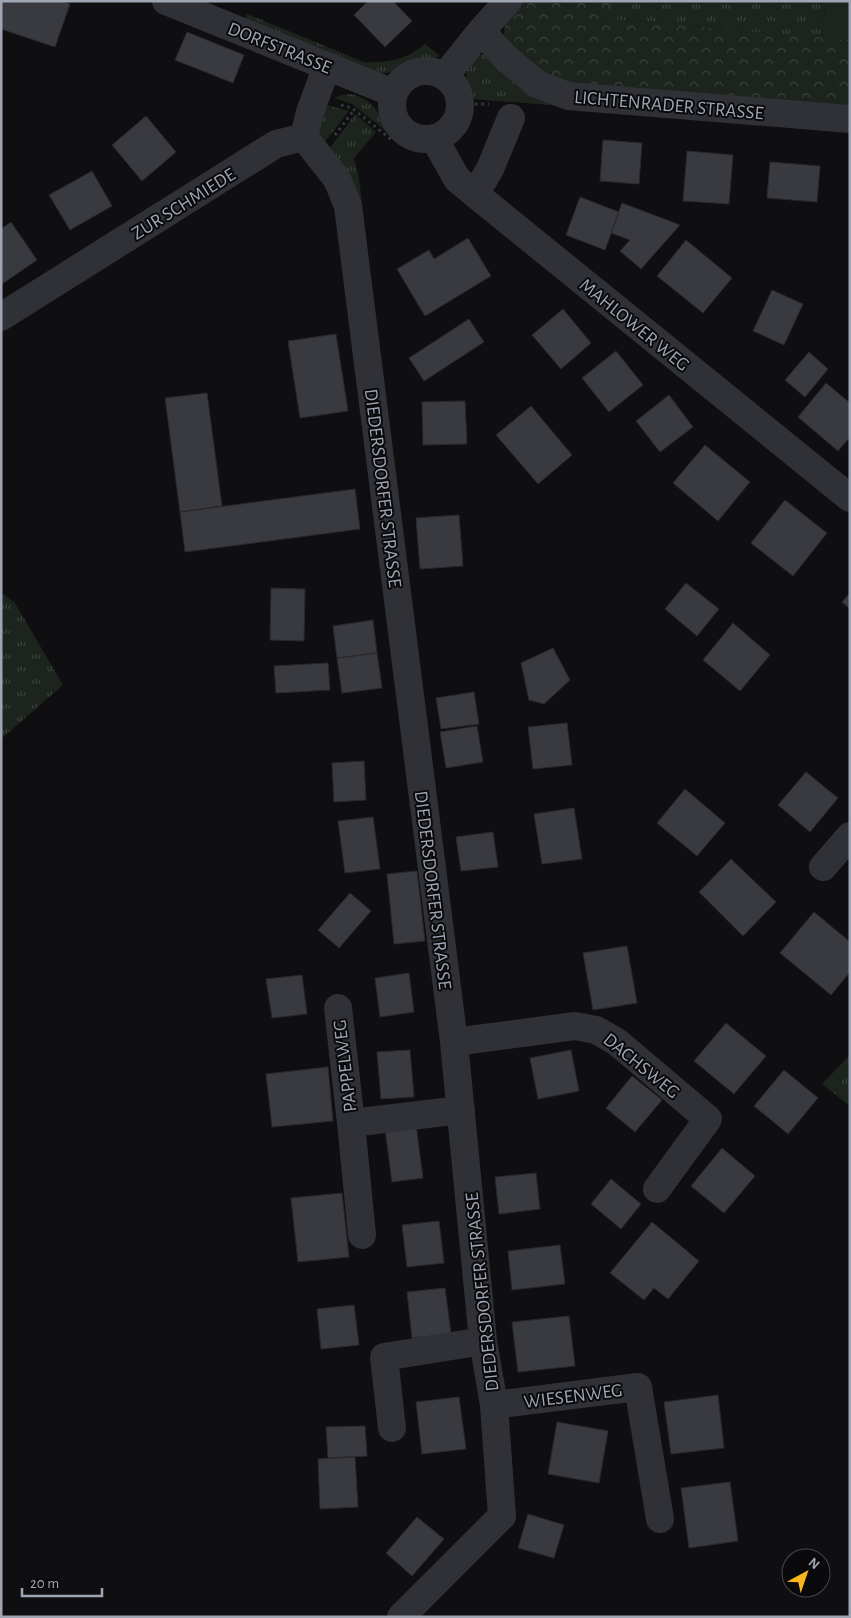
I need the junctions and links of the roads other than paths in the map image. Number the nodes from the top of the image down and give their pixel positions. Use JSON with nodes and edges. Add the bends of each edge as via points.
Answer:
{"nodes":[{"id":1,"x":166,"y":1,"type":"edge"},
{"id":2,"x":508,"y":1,"type":"edge"},
{"id":3,"x":481,"y":31,"type":"junction"},
{"id":4,"x":327,"y":66,"type":"junction"},
{"id":5,"x":445,"y":76,"type":"junction"},
{"id":6,"x":394,"y":93,"type":"junction"},
{"id":7,"x":511,"y":118,"type":"dead end"},
{"id":8,"x":850,"y":119,"type":"edge"},
{"id":9,"x":304,"y":137,"type":"junction"},
{"id":10,"x":434,"y":138,"type":"junction"},
{"id":11,"x":475,"y":194,"type":"junction"},
{"id":12,"x":1,"y":317,"type":"edge"},
{"id":13,"x":850,"y":498,"type":"edge"},
{"id":14,"x":850,"y":836,"type":"edge"},
{"id":15,"x":823,"y":868,"type":"dead end"},
{"id":16,"x":338,"y":1008,"type":"dead end"},
{"id":17,"x":454,"y":1042,"type":"junction"},
{"id":18,"x":462,"y":1110,"type":"junction"},
{"id":19,"x":351,"y":1123,"type":"junction"},
{"id":20,"x":658,"y":1189,"type":"dead end"},
{"id":21,"x":362,"y":1235,"type":"dead end"},
{"id":22,"x":483,"y":1340,"type":"junction"},
{"id":23,"x":494,"y":1406,"type":"junction"},
{"id":24,"x":392,"y":1428,"type":"dead end"},
{"id":25,"x":660,"y":1519,"type":"dead end"},
{"id":26,"x":401,"y":1617,"type":"edge"}],
"edges":[{"from":1,"to":4,"type":"street","name":"DORFSTRASSE"},
{"from":2,"to":3,"type":"street"},
{"from":3,"to":5,"type":"street"},
{"from":3,"to":8,"type":"street","name":"LICHTENRADER STRASSE","via":[[537,84],[568,96]]},
{"from":4,"to":6,"type":"street","name":"DORFSTRASSE"},
{"from":4,"to":9,"type":"street"},
{"from":5,"to":6,"type":"street","via":[[428,70],[411,74],[397,85]]},
{"from":5,"to":10,"type":"street","via":[[458,92],[460,111],[451,128]]},
{"from":6,"to":10,"type":"street","via":[[392,114],[404,132],[414,137]]},
{"from":7,"to":11,"type":"street","via":[[490,169]]},
{"from":9,"to":12,"type":"street","name":"ZUR SCHMIEDE","via":[[276,144]]},
{"from":9,"to":17,"type":"street","name":"DIEDERSDORFER STRASSE","via":[[337,179],[348,206]]},
{"from":10,"to":11,"type":"street","name":"MAHLOWER WEG","via":[[457,179]]},
{"from":11,"to":13,"type":"street","name":"MAHLOWER WEG"},
{"from":14,"to":15,"type":"street"},
{"from":16,"to":19,"type":"street","name":"PAPPELWEG"},
{"from":17,"to":18,"type":"street","name":"DIEDERSDORFER STRASSE"},
{"from":17,"to":20,"type":"street","name":"DACHSWEG","via":[[575,1026],[596,1030],[616,1042],[708,1119]]},
{"from":18,"to":19,"type":"street","name":"PAPPELWEG"},
{"from":18,"to":22,"type":"street","name":"DIEDERSDORFER STRASSE"},
{"from":19,"to":21,"type":"street","name":"PAPPELWEG"},
{"from":22,"to":23,"type":"street","name":"DIEDERSDORFER STRASSE"},
{"from":22,"to":24,"type":"street","via":[[384,1357]]},
{"from":23,"to":25,"type":"street","name":"WIESENWEG","via":[[638,1387]]},
{"from":23,"to":26,"type":"street","name":"DIEDERSDORFER STRASSE","via":[[502,1516]]}]}
